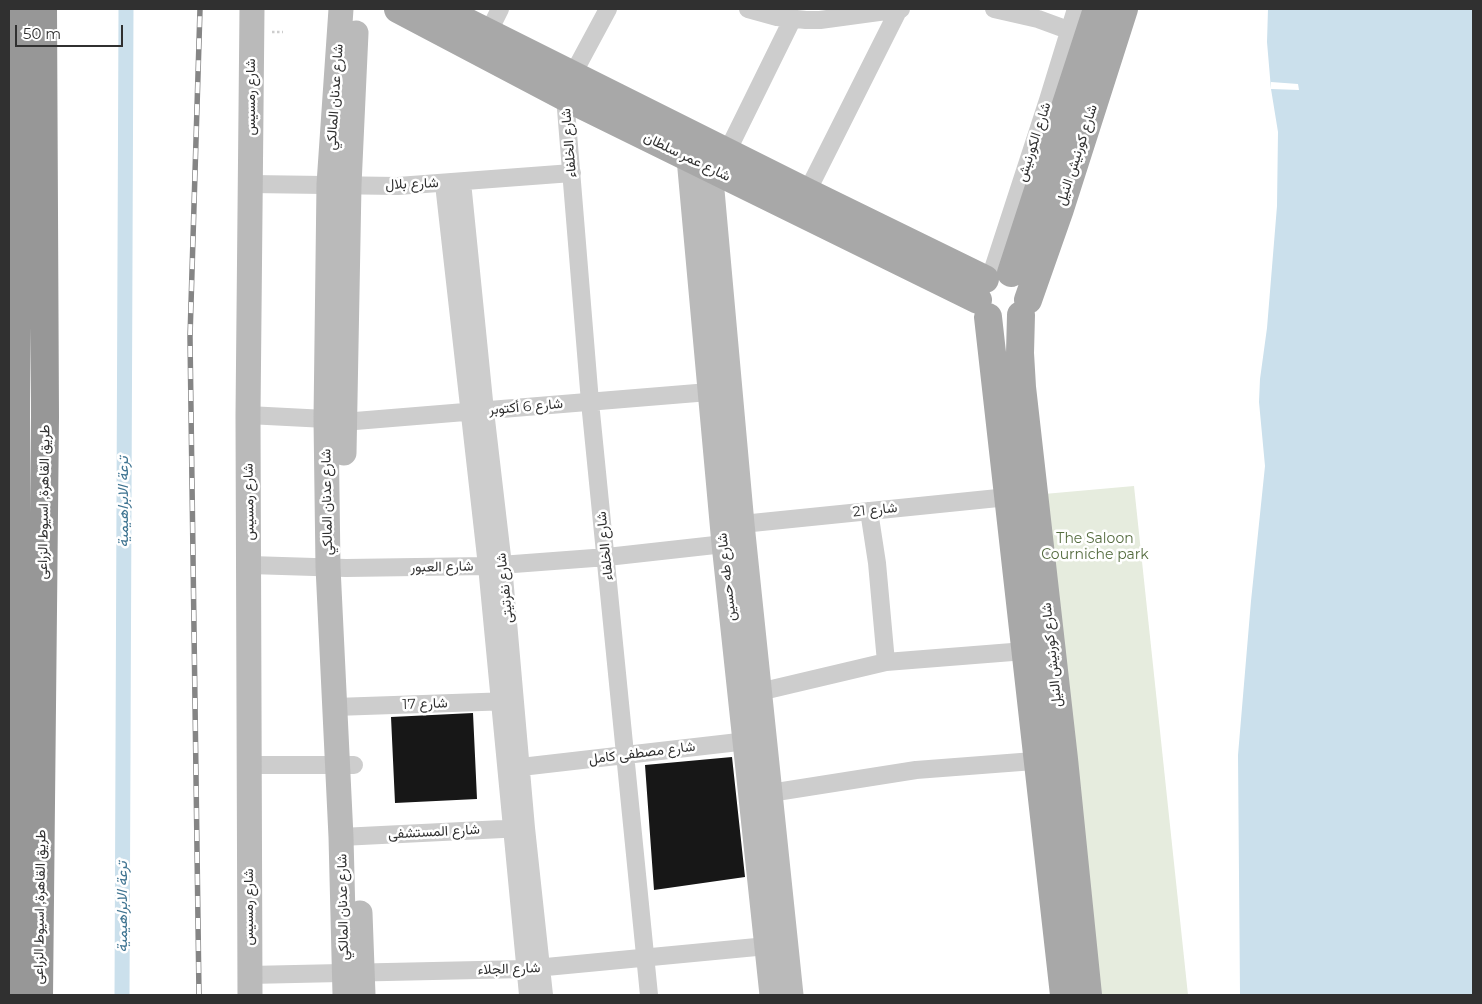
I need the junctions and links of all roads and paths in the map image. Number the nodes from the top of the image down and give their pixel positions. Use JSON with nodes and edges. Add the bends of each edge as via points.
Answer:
{"nodes":[{"id":1,"x":19,"y":9,"type":"edge"},
{"id":2,"x":43,"y":9,"type":"edge"},
{"id":3,"x":252,"y":9,"type":"edge"},
{"id":4,"x":341,"y":9,"type":"edge"},
{"id":5,"x":357,"y":9,"type":"edge"},
{"id":6,"x":398,"y":9,"type":"edge"},
{"id":7,"x":441,"y":9,"type":"edge"},
{"id":8,"x":500,"y":9,"type":"edge"},
{"id":9,"x":608,"y":9,"type":"edge"},
{"id":10,"x":748,"y":9,"type":"edge"},
{"id":11,"x":900,"y":9,"type":"edge"},
{"id":12,"x":994,"y":9,"type":"edge"},
{"id":13,"x":1076,"y":9,"type":"edge"},
{"id":14,"x":1097,"y":9,"type":"edge"},
{"id":15,"x":1124,"y":9,"type":"edge"},
{"id":16,"x":792,"y":20,"type":"junction"},
{"id":17,"x":488,"y":33,"type":"junction"},
{"id":18,"x":1079,"y":34,"type":"junction"},
{"id":19,"x":569,"y":86,"type":"junction"},
{"id":20,"x":706,"y":172,"type":"junction"},
{"id":21,"x":572,"y":173,"type":"junction"},
{"id":22,"x":462,"y":182,"type":"junction"},
{"id":23,"x":251,"y":184,"type":"junction"},
{"id":24,"x":444,"y":184,"type":"junction"},
{"id":25,"x":339,"y":185,"type":"junction"},
{"id":26,"x":807,"y":192,"type":"junction"},
{"id":27,"x":991,"y":289,"type":"junction"},
{"id":28,"x":1025,"y":307,"type":"junction"},
{"id":29,"x":709,"y":392,"type":"junction"},
{"id":30,"x":590,"y":402,"type":"junction"},
{"id":31,"x":14,"y":406,"type":"edge"},
{"id":32,"x":477,"y":411,"type":"junction"},
{"id":33,"x":248,"y":415,"type":"junction"},
{"id":34,"x":45,"y":417,"type":"junction"},
{"id":35,"x":334,"y":420,"type":"junction"},
{"id":36,"x":1008,"y":497,"type":"junction"},
{"id":37,"x":869,"y":511,"type":"junction"},
{"id":38,"x":742,"y":524,"type":"junction"},
{"id":39,"x":724,"y":544,"type":"junction"},
{"id":40,"x":606,"y":557,"type":"junction"},
{"id":41,"x":250,"y":566,"type":"junction"},
{"id":42,"x":495,"y":566,"type":"junction"},
{"id":43,"x":337,"y":568,"type":"junction"},
{"id":44,"x":1025,"y":651,"type":"junction"},
{"id":45,"x":886,"y":662,"type":"junction"},
{"id":46,"x":759,"y":692,"type":"junction"},
{"id":47,"x":508,"y":701,"type":"junction"},
{"id":48,"x":343,"y":707,"type":"junction"},
{"id":49,"x":755,"y":740,"type":"junction"},
{"id":50,"x":625,"y":755,"type":"junction"},
{"id":51,"x":1051,"y":760,"type":"junction"},
{"id":52,"x":248,"y":765,"type":"junction"},
{"id":53,"x":346,"y":765,"type":"junction"},
{"id":54,"x":521,"y":767,"type":"junction"},
{"id":55,"x":770,"y":793,"type":"junction"},
{"id":56,"x":519,"y":828,"type":"junction"},
{"id":57,"x":349,"y":836,"type":"junction"},
{"id":58,"x":767,"y":946,"type":"junction"},
{"id":59,"x":646,"y":957,"type":"junction"},
{"id":60,"x":533,"y":968,"type":"junction"},
{"id":61,"x":354,"y":984,"type":"edge"},
{"id":62,"x":249,"y":985,"type":"edge"},
{"id":63,"x":14,"y":995,"type":"edge"},
{"id":64,"x":39,"y":995,"type":"edge"},
{"id":65,"x":528,"y":995,"type":"edge"},
{"id":66,"x":544,"y":995,"type":"edge"},
{"id":67,"x":649,"y":995,"type":"edge"},
{"id":68,"x":772,"y":995,"type":"edge"},
{"id":69,"x":791,"y":995,"type":"edge"},
{"id":70,"x":1064,"y":995,"type":"edge"},
{"id":71,"x":1088,"y":995,"type":"edge"}],
"edges":[{"from":1,"to":31,"type":"highway","name":"طريق القاهرة, اسيوط الزراعى"},
{"from":2,"to":34,"type":"highway","name":"طريق القاهرة, اسيوط الزراعى"},
{"from":3,"to":23,"type":"main road","name":"شارع رمسيس"},
{"from":4,"to":25,"type":"main road","name":"شارع عدنان المالكي"},
{"from":5,"to":25,"type":"main road","name":"شارع عدنان المالكي"},
{"from":6,"to":19,"type":"main road","name":"شارع عمر سلطان"},
{"from":7,"to":17,"type":"main road","name":"شارع عمر سلطان"},
{"from":8,"to":17,"type":"street"},
{"from":9,"to":19,"type":"street"},
{"from":10,"to":16,"type":"street"},
{"from":11,"to":16,"type":"street","via":[[820,20]]},
{"from":11,"to":26,"type":"street"},
{"from":12,"to":18,"type":"street","via":[[1038,19]]},
{"from":13,"to":18,"type":"street"},
{"from":14,"to":18,"type":"main road","name":"شارع كورنيش النيل"},
{"from":15,"to":28,"type":"main road","name":"شارع كورنيش النيل"},
{"from":16,"to":20,"type":"street"},
{"from":17,"to":19,"type":"main road","name":"شارع عمر سلطان"},
{"from":18,"to":27,"type":"main road","name":"شارع كورنيش النيل"},
{"from":19,"to":20,"type":"main road","name":"شارع عمر سلطان"},
{"from":19,"to":20,"type":"main road","name":"شارع عمر سلطان"},
{"from":19,"to":21,"type":"street","name":"شارع الخلفاء"},
{"from":20,"to":26,"type":"main road","name":"شارع عمر سلطان"},
{"from":20,"to":27,"type":"main road","name":"شارع عمر سلطان"},
{"from":20,"to":29,"type":"main road","name":"شارع طه حسين"},
{"from":20,"to":38,"type":"main road","name":"شارع طه حسين"},
{"from":21,"to":22,"type":"street","name":"شارع بلال"},
{"from":21,"to":30,"type":"street","name":"شارع الخلفاء"},
{"from":22,"to":24,"type":"street","name":"شارع بلال"},
{"from":22,"to":32,"type":"street","name":"شارع نفرتيتى"},
{"from":23,"to":25,"type":"street","name":"شارع بلال"},
{"from":23,"to":33,"type":"main road","name":"شارع رمسيس"},
{"from":24,"to":25,"type":"street","name":"شارع بلال"},
{"from":24,"to":32,"type":"street","name":"شارع نفرتيتى"},
{"from":25,"to":35,"type":"main road","name":"شارع عدنان المالكي"},
{"from":26,"to":27,"type":"main road","name":"شارع عمر سلطان"},
{"from":27,"to":28,"type":"main road","via":[[1022,281],[1026,287]]},
{"from":27,"to":28,"type":"main road","via":[[993,320],[1005,322],[1017,318]]},
{"from":27,"to":36,"type":"main road","name":"شارع كورنيش النيل"},
{"from":28,"to":51,"type":"main road","name":"شارع كورنيش النيل","via":[[1020,353]]},
{"from":29,"to":30,"type":"street","name":"شارع 6 أكتوبر"},
{"from":29,"to":39,"type":"main road","name":"شارع طه حسين"},
{"from":30,"to":32,"type":"street","name":"شارع 6 أكتوبر"},
{"from":30,"to":40,"type":"street","name":"شارع الخلفاء"},
{"from":31,"to":34,"type":"highway"},
{"from":31,"to":63,"type":"highway","name":"طريق القاهرة, اسيوط الزراعى"},
{"from":32,"to":35,"type":"street","name":"شارع 6 أكتوبر"},
{"from":32,"to":42,"type":"street","name":"شارع نفرتيتى"},
{"from":33,"to":35,"type":"street","name":"شارع 6 أكتوبر"},
{"from":33,"to":41,"type":"main road","name":"شارع رمسيس"},
{"from":34,"to":64,"type":"highway","name":"طريق القاهرة, اسيوط الزراعى"},
{"from":35,"to":43,"type":"main road","name":"شارع عدنان المالكي"},
{"from":36,"to":37,"type":"street","name":"شارع 21"},
{"from":36,"to":44,"type":"main road","name":"شارع كورنيش النيل"},
{"from":37,"to":38,"type":"street","name":"شارع 21"},
{"from":37,"to":45,"type":"street"},
{"from":38,"to":46,"type":"main road","name":"شارع طه حسين"},
{"from":39,"to":40,"type":"street","name":"شارع العبور"},
{"from":39,"to":49,"type":"main road","name":"شارع طه حسين"},
{"from":40,"to":42,"type":"street","name":"شارع العبور"},
{"from":40,"to":50,"type":"street","name":"شارع الخلفاء"},
{"from":41,"to":43,"type":"street","name":"شارع العبور"},
{"from":41,"to":52,"type":"main road","name":"شارع رمسيس"},
{"from":42,"to":43,"type":"street","name":"شارع العبور"},
{"from":42,"to":47,"type":"street","name":"شارع نفرتيتى"},
{"from":43,"to":48,"type":"main road","name":"شارع عدنان المالكي"},
{"from":44,"to":45,"type":"street"},
{"from":44,"to":51,"type":"main road","name":"شارع كورنيش النيل"},
{"from":45,"to":46,"type":"street"},
{"from":46,"to":49,"type":"main road","name":"شارع طه حسين"},
{"from":47,"to":48,"type":"street","name":"شارع 17"},
{"from":47,"to":54,"type":"street","name":"شارع نفرتيتى"},
{"from":47,"to":56,"type":"street","name":"شارع نفرتيتى"},
{"from":48,"to":53,"type":"main road","name":"شارع عدنان المالكي"},
{"from":49,"to":50,"type":"street","name":"شارع مصطفى كامل"},
{"from":49,"to":55,"type":"main road","name":"شارع طه حسين"},
{"from":49,"to":58,"type":"main road","name":"شارع طه حسين"},
{"from":50,"to":54,"type":"street","name":"شارع مصطفى كامل"},
{"from":50,"to":59,"type":"street","name":"شارع الخلفاء"},
{"from":51,"to":55,"type":"street","via":[[916,770]]},
{"from":51,"to":70,"type":"main road","name":"شارع كورنيش النيل"},
{"from":51,"to":71,"type":"main road","name":"شارع كورنيش النيل"},
{"from":52,"to":53,"type":"street"},
{"from":52,"to":62,"type":"main road","name":"شارع رمسيس"},
{"from":53,"to":57,"type":"main road","name":"شارع عدنان المالكي"},
{"from":54,"to":56,"type":"street","name":"شارع نفرتيتى"},
{"from":55,"to":69,"type":"main road","name":"شارع طه حسين"},
{"from":56,"to":57,"type":"street","name":"شارع المستشفى"},
{"from":56,"to":60,"type":"street","name":"شارع نفرتيتى"},
{"from":57,"to":61,"type":"main road","name":"شارع عدنان المالكي"},
{"from":58,"to":59,"type":"street","name":"شارع الجلاء"},
{"from":58,"to":68,"type":"main road","name":"شارع طه حسين"},
{"from":59,"to":60,"type":"street","name":"شارع الجلاء"},
{"from":59,"to":67,"type":"street","name":"شارع الخلفاء"},
{"from":60,"to":61,"type":"street","name":"شارع الجلاء"},
{"from":60,"to":65,"type":"street","name":"شارع نفرتيتى"},
{"from":60,"to":66,"type":"street","name":"شارع نفرتيتى"},
{"from":61,"to":62,"type":"street","name":"شارع الجلاء"}]}
